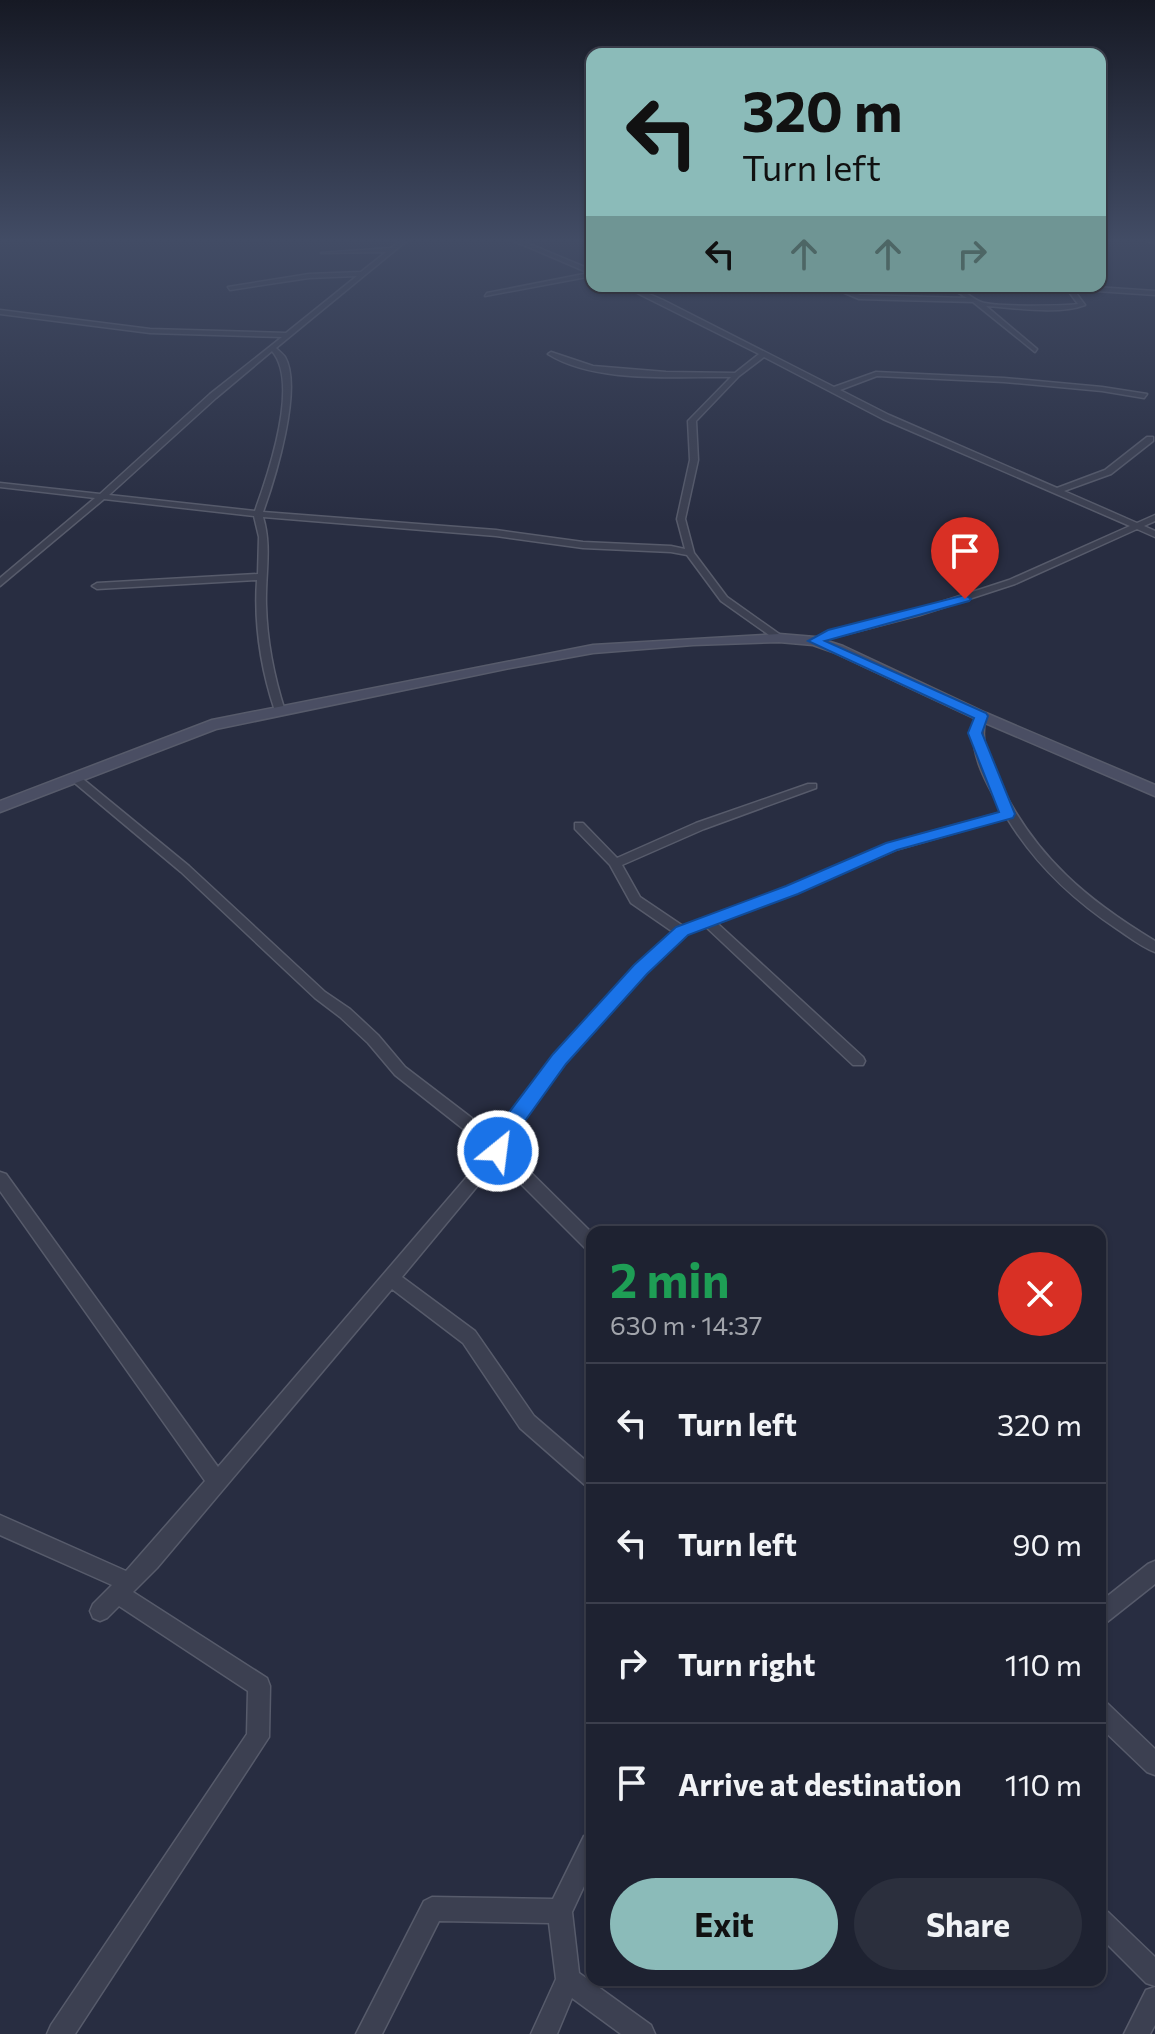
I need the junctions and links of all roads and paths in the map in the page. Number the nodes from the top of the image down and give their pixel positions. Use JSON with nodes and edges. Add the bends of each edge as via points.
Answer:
{"nodes":[{"id":1,"x":216,"y":333,"type":"edge"},
{"id":2,"x":291,"y":333,"type":"edge"},
{"id":3,"x":723,"y":333,"type":"edge"},
{"id":4,"x":1014,"y":333,"type":"edge"},
{"id":5,"x":288,"y":335,"type":"junction"},
{"id":6,"x":273,"y":348,"type":"junction"},
{"id":7,"x":1035,"y":350,"type":"dead end"},
{"id":8,"x":551,"y":354,"type":"dead end"},
{"id":9,"x":764,"y":354,"type":"junction"},
{"id":10,"x":737,"y":375,"type":"junction"},
{"id":11,"x":834,"y":390,"type":"junction"},
{"id":12,"x":1144,"y":396,"type":"dead end"},
{"id":13,"x":1150,"y":439,"type":"dead end"},
{"id":14,"x":0,"y":485,"type":"edge"},
{"id":15,"x":1058,"y":491,"type":"junction"},
{"id":16,"x":102,"y":496,"type":"junction"},
{"id":17,"x":258,"y":514,"type":"junction"},
{"id":18,"x":1155,"y":518,"type":"edge"},
{"id":19,"x":1138,"y":525,"type":"junction"},
{"id":20,"x":1155,"y":534,"type":"edge"},
{"id":21,"x":690,"y":553,"type":"junction"},
{"id":22,"x":262,"y":577,"type":"junction"},
{"id":23,"x":0,"y":583,"type":"edge"},
{"id":24,"x":97,"y":586,"type":"dead end"},
{"id":25,"x":779,"y":638,"type":"junction"},
{"id":26,"x":815,"y":641,"type":"junction"},
{"id":27,"x":280,"y":711,"type":"junction"},
{"id":28,"x":981,"y":716,"type":"junction"},
{"id":29,"x":74,"y":777,"type":"junction"},
{"id":30,"x":812,"y":786,"type":"dead end"},
{"id":31,"x":1155,"y":791,"type":"edge"},
{"id":32,"x":0,"y":807,"type":"edge"},
{"id":33,"x":1008,"y":814,"type":"junction"},
{"id":34,"x":579,"y":826,"type":"dead end"},
{"id":35,"x":615,"y":863,"type":"junction"},
{"id":36,"x":707,"y":921,"type":"junction"},
{"id":37,"x":682,"y":931,"type":"junction"},
{"id":38,"x":1155,"y":947,"type":"edge"},
{"id":39,"x":858,"y":1061,"type":"dead end"},
{"id":40,"x":497,"y":1148,"type":"junction"},
{"id":41,"x":0,"y":1179,"type":"edge"},
{"id":42,"x":586,"y":1238,"type":"edge"},
{"id":43,"x":389,"y":1277,"type":"junction"},
{"id":44,"x":586,"y":1473,"type":"edge"},
{"id":45,"x":217,"y":1482,"type":"junction"},
{"id":46,"x":0,"y":1525,"type":"edge"},
{"id":47,"x":1155,"y":1571,"type":"edge"},
{"id":48,"x":123,"y":1588,"type":"junction"},
{"id":49,"x":1106,"y":1610,"type":"edge"},
{"id":50,"x":100,"y":1611,"type":"dead end"},
{"id":51,"x":1106,"y":1718,"type":"edge"},
{"id":52,"x":1155,"y":1764,"type":"edge"},
{"id":53,"x":586,"y":1857,"type":"edge"},
{"id":54,"x":560,"y":1911,"type":"junction"},
{"id":55,"x":1106,"y":1926,"type":"edge"},
{"id":56,"x":1155,"y":1974,"type":"edge"},
{"id":57,"x":568,"y":1980,"type":"junction"},
{"id":58,"x":1155,"y":1999,"type":"edge"},
{"id":59,"x":60,"y":2034,"type":"edge"},
{"id":60,"x":369,"y":2034,"type":"edge"},
{"id":61,"x":544,"y":2034,"type":"edge"},
{"id":62,"x":642,"y":2034,"type":"edge"},
{"id":63,"x":1137,"y":2034,"type":"edge"}],
"edges":[{"from":1,"to":5,"type":"street"},
{"from":2,"to":5,"type":"street"},
{"from":3,"to":9,"type":"street"},
{"from":4,"to":7,"type":"street"},
{"from":5,"to":6,"type":"street"},
{"from":6,"to":16,"type":"street"},
{"from":6,"to":17,"type":"street","via":[[284,363],[285,411],[274,471]]},
{"from":8,"to":10,"type":"street","via":[[566,362],[625,371]]},
{"from":9,"to":10,"type":"street"},
{"from":9,"to":11,"type":"street"},
{"from":10,"to":21,"type":"street","via":[[692,421],[694,460],[681,519]]},
{"from":11,"to":12,"type":"street","via":[[871,374],[890,374]]},
{"from":11,"to":15,"type":"street"},
{"from":13,"to":15,"type":"street","via":[[1108,472]]},
{"from":14,"to":16,"type":"street"},
{"from":15,"to":19,"type":"street"},
{"from":16,"to":17,"type":"street"},
{"from":16,"to":23,"type":"street"},
{"from":17,"to":21,"type":"street"},
{"from":17,"to":22,"type":"street","via":[[266,544]]},
{"from":18,"to":19,"type":"street"},
{"from":19,"to":20,"type":"street"},
{"from":19,"to":26,"type":"street","via":[[1000,586]]},
{"from":21,"to":25,"type":"street","via":[[724,599]]},
{"from":22,"to":24,"type":"street"},
{"from":22,"to":27,"type":"street","via":[[263,630]]},
{"from":25,"to":26,"type":"street"},
{"from":25,"to":27,"type":"street","via":[[593,649]]},
{"from":26,"to":28,"type":"street"},
{"from":27,"to":29,"type":"street","via":[[212,725]]},
{"from":28,"to":31,"type":"street"},
{"from":28,"to":33,"type":"street","via":[[975,733]]},
{"from":29,"to":32,"type":"street"},
{"from":29,"to":40,"type":"street","via":[[345,1013],[400,1071]]},
{"from":30,"to":35,"type":"street"},
{"from":33,"to":36,"type":"street","via":[[891,847]]},
{"from":33,"to":38,"type":"street","via":[[1061,882]]},
{"from":34,"to":35,"type":"street"},
{"from":35,"to":37,"type":"street","via":[[635,900]]},
{"from":36,"to":37,"type":"street"},
{"from":36,"to":39,"type":"street"},
{"from":37,"to":40,"type":"street","via":[[559,1059]]},
{"from":40,"to":42,"type":"street"},
{"from":40,"to":43,"type":"street"},
{"from":41,"to":45,"type":"street"},
{"from":43,"to":44,"type":"street","via":[[469,1337],[527,1422]]},
{"from":43,"to":45,"type":"street"},
{"from":45,"to":48,"type":"street"},
{"from":46,"to":48,"type":"street"},
{"from":47,"to":49,"type":"street"},
{"from":48,"to":50,"type":"street"},
{"from":48,"to":59,"type":"street","via":[[259,1686],[258,1737]]},
{"from":51,"to":52,"type":"street"},
{"from":53,"to":54,"type":"street"},
{"from":54,"to":57,"type":"street"},
{"from":54,"to":60,"type":"street","via":[[432,1909]]},
{"from":55,"to":56,"type":"street"},
{"from":57,"to":61,"type":"street"},
{"from":57,"to":62,"type":"street"},
{"from":58,"to":63,"type":"street"}]}
